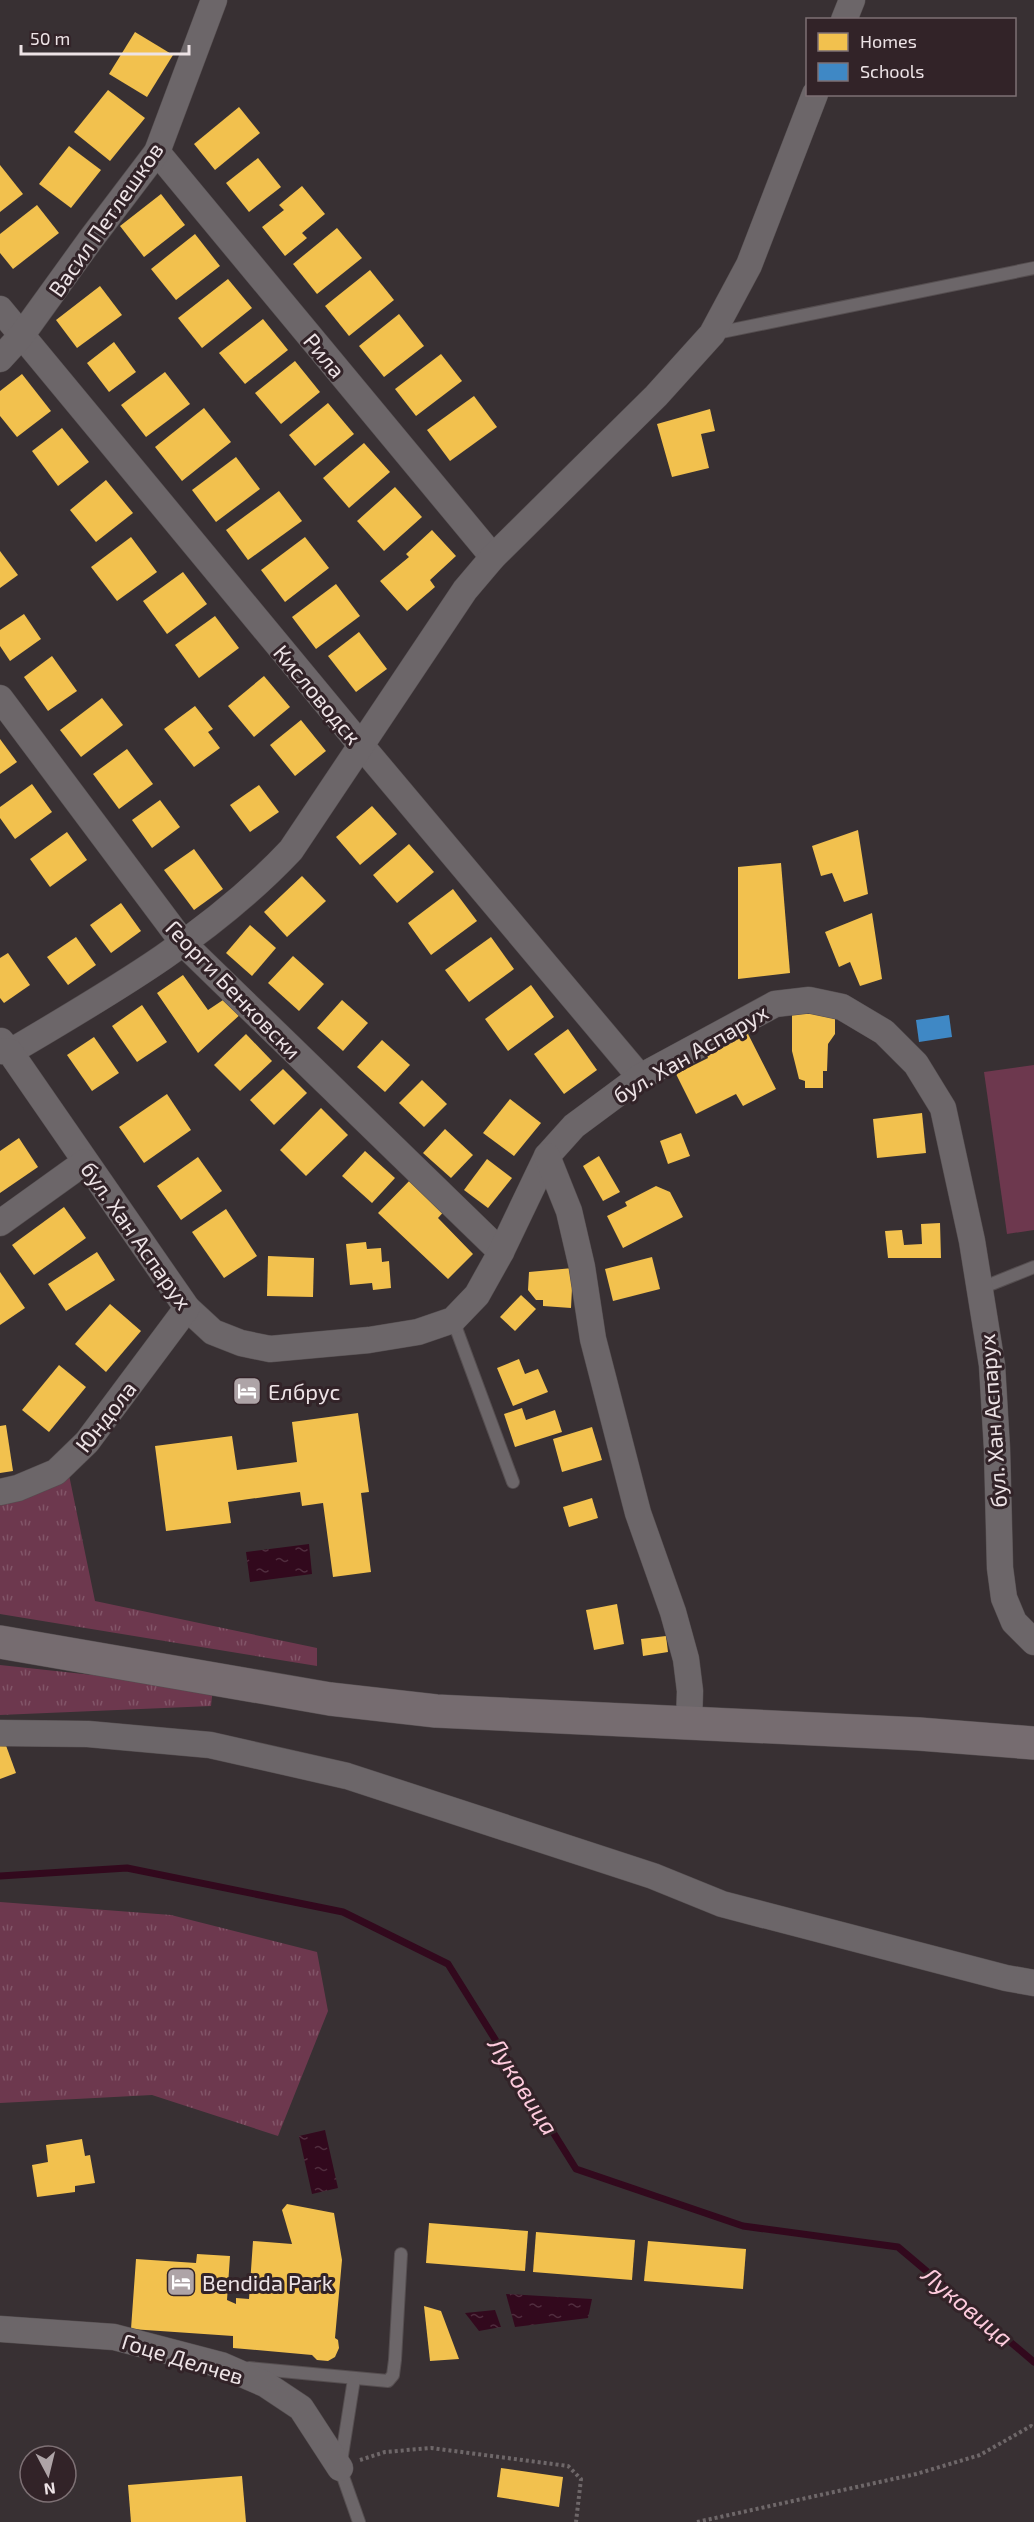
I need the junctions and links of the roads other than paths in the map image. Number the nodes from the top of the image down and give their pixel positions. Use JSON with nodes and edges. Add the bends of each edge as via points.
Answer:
{"nodes":[{"id":1,"x":214,"y":0,"type":"edge"},
{"id":2,"x":852,"y":0,"type":"edge"},
{"id":3,"x":845,"y":18,"type":"edge"},
{"id":4,"x":814,"y":96,"type":"edge"},
{"id":5,"x":158,"y":153,"type":"junction"},
{"id":6,"x":1034,"y":268,"type":"edge"},
{"id":7,"x":0,"y":309,"type":"edge"},
{"id":8,"x":712,"y":334,"type":"junction"},
{"id":9,"x":21,"y":336,"type":"junction"},
{"id":10,"x":0,"y":359,"type":"edge"},
{"id":11,"x":493,"y":557,"type":"junction"},
{"id":12,"x":0,"y":698,"type":"edge"},
{"id":13,"x":360,"y":744,"type":"junction"},
{"id":14,"x":184,"y":944,"type":"junction"},
{"id":15,"x":3,"y":1048,"type":"edge"},
{"id":16,"x":640,"y":1077,"type":"junction"},
{"id":17,"x":547,"y":1156,"type":"junction"},
{"id":18,"x":85,"y":1162,"type":"junction"},
{"id":19,"x":0,"y":1223,"type":"edge"},
{"id":20,"x":501,"y":1252,"type":"junction"},
{"id":21,"x":1034,"y":1267,"type":"edge"},
{"id":22,"x":979,"y":1289,"type":"junction"},
{"id":23,"x":187,"y":1308,"type":"junction"},
{"id":24,"x":453,"y":1320,"type":"junction"},
{"id":25,"x":513,"y":1482,"type":"dead end"},
{"id":26,"x":0,"y":1492,"type":"edge"},
{"id":27,"x":0,"y":1642,"type":"edge"},
{"id":28,"x":1034,"y":1642,"type":"edge"},
{"id":29,"x":689,"y":1723,"type":"junction"},
{"id":30,"x":0,"y":1733,"type":"edge"},
{"id":31,"x":1034,"y":1743,"type":"edge"},
{"id":32,"x":1034,"y":1983,"type":"edge"},
{"id":33,"x":401,"y":2254,"type":"dead end"},
{"id":34,"x":0,"y":2329,"type":"edge"},
{"id":35,"x":220,"y":2365,"type":"junction"},
{"id":36,"x":354,"y":2379,"type":"junction"},
{"id":37,"x":340,"y":2468,"type":"junction"},
{"id":38,"x":359,"y":2522,"type":"edge"}],
"edges":[{"from":1,"to":5,"type":"street","name":"Васил Петлешков"},
{"from":2,"to":3,"type":"street"},
{"from":4,"to":8,"type":"street","via":[[749,265]]},
{"from":5,"to":9,"type":"street","name":"Васил Петлешков"},
{"from":5,"to":11,"type":"street","name":"Рила"},
{"from":6,"to":8,"type":"lane"},
{"from":7,"to":9,"type":"street","name":"Кисловодск"},
{"from":8,"to":11,"type":"street","via":[[656,396]]},
{"from":9,"to":10,"type":"street","name":"Васил Петлешков"},
{"from":9,"to":13,"type":"street","name":"Кисловодск"},
{"from":11,"to":13,"type":"street","via":[[465,590]]},
{"from":12,"to":14,"type":"street","name":"Георги Бенковски"},
{"from":13,"to":14,"type":"street","via":[[291,850],[259,884]]},
{"from":13,"to":16,"type":"street","name":"Кисловодск"},
{"from":14,"to":15,"type":"street","via":[[101,999]]},
{"from":14,"to":20,"type":"street","name":"Георги Бенковски"},
{"from":15,"to":18,"type":"street","name":"бул. Хан Аспарух"},
{"from":16,"to":17,"type":"street","name":"бул. Хан Аспарух","via":[[574,1126]]},
{"from":16,"to":22,"type":"street","name":"бул. Хан Аспарух","via":[[775,1004],[809,1000],[842,1007],[884,1032],[916,1064],[943,1108]]},
{"from":17,"to":20,"type":"street","name":"бул. Хан Аспарух"},
{"from":17,"to":29,"type":"street","via":[[569,1211],[598,1363],[638,1513],[686,1659]]},
{"from":18,"to":19,"type":"street"},
{"from":18,"to":23,"type":"street","name":"бул. Хан Аспарух"},
{"from":20,"to":24,"type":"street","name":"бул. Хан Аспарух","via":[[477,1295]]},
{"from":21,"to":22,"type":"lane"},
{"from":22,"to":28,"type":"street","name":"бул. Хан Аспарух","via":[[992,1365],[1004,1598],[1014,1622]]},
{"from":23,"to":24,"type":"street","name":"бул. Хан Аспарух","via":[[213,1332],[270,1349],[418,1332]]},
{"from":23,"to":26,"type":"street","name":"Юндола","via":[[87,1442],[56,1473]]},
{"from":24,"to":25,"type":"lane"},
{"from":27,"to":29,"type":"main road","via":[[330,1699],[436,1711]]},
{"from":29,"to":31,"type":"main road"},
{"from":30,"to":32,"type":"street","via":[[88,1734],[210,1745],[347,1776],[653,1876],[722,1904],[994,1976]]},
{"from":33,"to":36,"type":"lane","via":[[393,2375],[388,2381]]},
{"from":34,"to":35,"type":"street","name":"Гоце Делчев","via":[[114,2337]]},
{"from":35,"to":36,"type":"lane"},
{"from":35,"to":37,"type":"street","name":"Гоце Делчев","via":[[265,2384],[301,2408]]},
{"from":36,"to":37,"type":"lane"},
{"from":37,"to":38,"type":"lane","name":"Гоце Делчев"}]}
